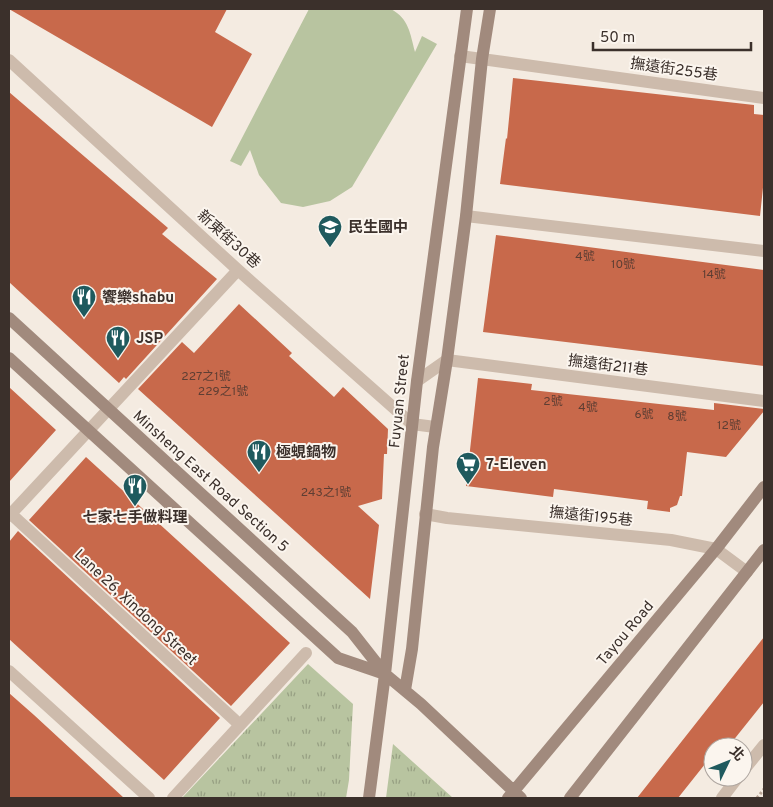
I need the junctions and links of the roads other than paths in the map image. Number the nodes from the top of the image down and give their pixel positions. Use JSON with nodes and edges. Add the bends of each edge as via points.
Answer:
{"nodes":[{"id":1,"x":467,"y":9,"type":"edge"},
{"id":2,"x":490,"y":9,"type":"edge"},
{"id":3,"x":460,"y":56,"type":"junction"},
{"id":4,"x":482,"y":59,"type":"junction"},
{"id":5,"x":9,"y":60,"type":"edge"},
{"id":6,"x":764,"y":98,"type":"edge"},
{"id":7,"x":466,"y":216,"type":"junction"},
{"id":8,"x":764,"y":251,"type":"edge"},
{"id":9,"x":238,"y":270,"type":"junction"},
{"id":10,"x":9,"y":318,"type":"edge"},
{"id":11,"x":9,"y":358,"type":"edge"},
{"id":12,"x":447,"y":360,"type":"junction"},
{"id":13,"x":416,"y":381,"type":"junction"},
{"id":14,"x":764,"y":401,"type":"edge"},
{"id":15,"x":108,"y":410,"type":"junction"},
{"id":16,"x":412,"y":424,"type":"junction"},
{"id":17,"x":435,"y":427,"type":"junction"},
{"id":18,"x":88,"y":431,"type":"junction"},
{"id":19,"x":764,"y":487,"type":"edge"},
{"id":20,"x":9,"y":514,"type":"edge"},
{"id":21,"x":425,"y":514,"type":"junction"},
{"id":22,"x":716,"y":549,"type":"junction"},
{"id":23,"x":764,"y":550,"type":"edge"},
{"id":24,"x":747,"y":572,"type":"junction"},
{"id":25,"x":306,"y":653,"type":"dead end"},
{"id":26,"x":9,"y":671,"type":"edge"},
{"id":27,"x":385,"y":674,"type":"junction"},
{"id":28,"x":405,"y":690,"type":"junction"},
{"id":29,"x":240,"y":725,"type":"junction"},
{"id":30,"x":764,"y":745,"type":"edge"},
{"id":31,"x":753,"y":759,"type":"edge"},
{"id":32,"x":730,"y":787,"type":"edge"},
{"id":33,"x":514,"y":796,"type":"edge"},
{"id":34,"x":149,"y":798,"type":"edge"},
{"id":35,"x":173,"y":798,"type":"edge"},
{"id":36,"x":369,"y":798,"type":"edge"},
{"id":37,"x":570,"y":798,"type":"edge"},
{"id":38,"x":722,"y":798,"type":"edge"}],
"edges":[{"from":1,"to":3,"type":"street","name":"Fuyuan Street"},
{"from":2,"to":4,"type":"street"},
{"from":3,"to":4,"type":"street","name":"撫遠街255巷"},
{"from":3,"to":13,"type":"street","name":"Fuyuan Street"},
{"from":4,"to":6,"type":"street","name":"撫遠街255巷"},
{"from":4,"to":7,"type":"street"},
{"from":5,"to":9,"type":"street","name":"新東街30巷"},
{"from":7,"to":8,"type":"street"},
{"from":7,"to":12,"type":"street"},
{"from":9,"to":15,"type":"street"},
{"from":9,"to":16,"type":"street","name":"新東街30巷"},
{"from":10,"to":15,"type":"street","name":"Minsheng East Road Section 5"},
{"from":11,"to":18,"type":"street","name":"Minsheng East Road Section 5"},
{"from":12,"to":13,"type":"street"},
{"from":12,"to":14,"type":"street","name":"撫遠街211巷"},
{"from":12,"to":17,"type":"street"},
{"from":13,"to":16,"type":"street","name":"Fuyuan Street"},
{"from":15,"to":18,"type":"street"},
{"from":15,"to":27,"type":"street","name":"Minsheng East Road Section 5","via":[[352,632]]},
{"from":16,"to":17,"type":"street"},
{"from":16,"to":27,"type":"street","name":"Fuyuan Street"},
{"from":17,"to":21,"type":"street"},
{"from":18,"to":20,"type":"street"},
{"from":18,"to":27,"type":"street","name":"Minsheng East Road Section 5","via":[[338,658]]},
{"from":19,"to":22,"type":"street","name":"Tayou Road"},
{"from":20,"to":29,"type":"street","name":"Lane 26, Xindong Street"},
{"from":21,"to":22,"type":"street","name":"撫遠街195巷","via":[[672,540]]},
{"from":21,"to":28,"type":"street"},
{"from":22,"to":24,"type":"street","name":"撫遠街195巷"},
{"from":22,"to":33,"type":"street","name":"Tayou Road"},
{"from":23,"to":24,"type":"street"},
{"from":24,"to":37,"type":"street"},
{"from":25,"to":29,"type":"street"},
{"from":26,"to":34,"type":"street"},
{"from":27,"to":28,"type":"street","name":"Minsheng East Road Section 5"},
{"from":27,"to":36,"type":"street","name":"Fuyuan Street"},
{"from":28,"to":33,"type":"street","name":"Minsheng East Road Section 5"},
{"from":29,"to":35,"type":"street"},
{"from":30,"to":31,"type":"street"},
{"from":32,"to":38,"type":"street"}]}
